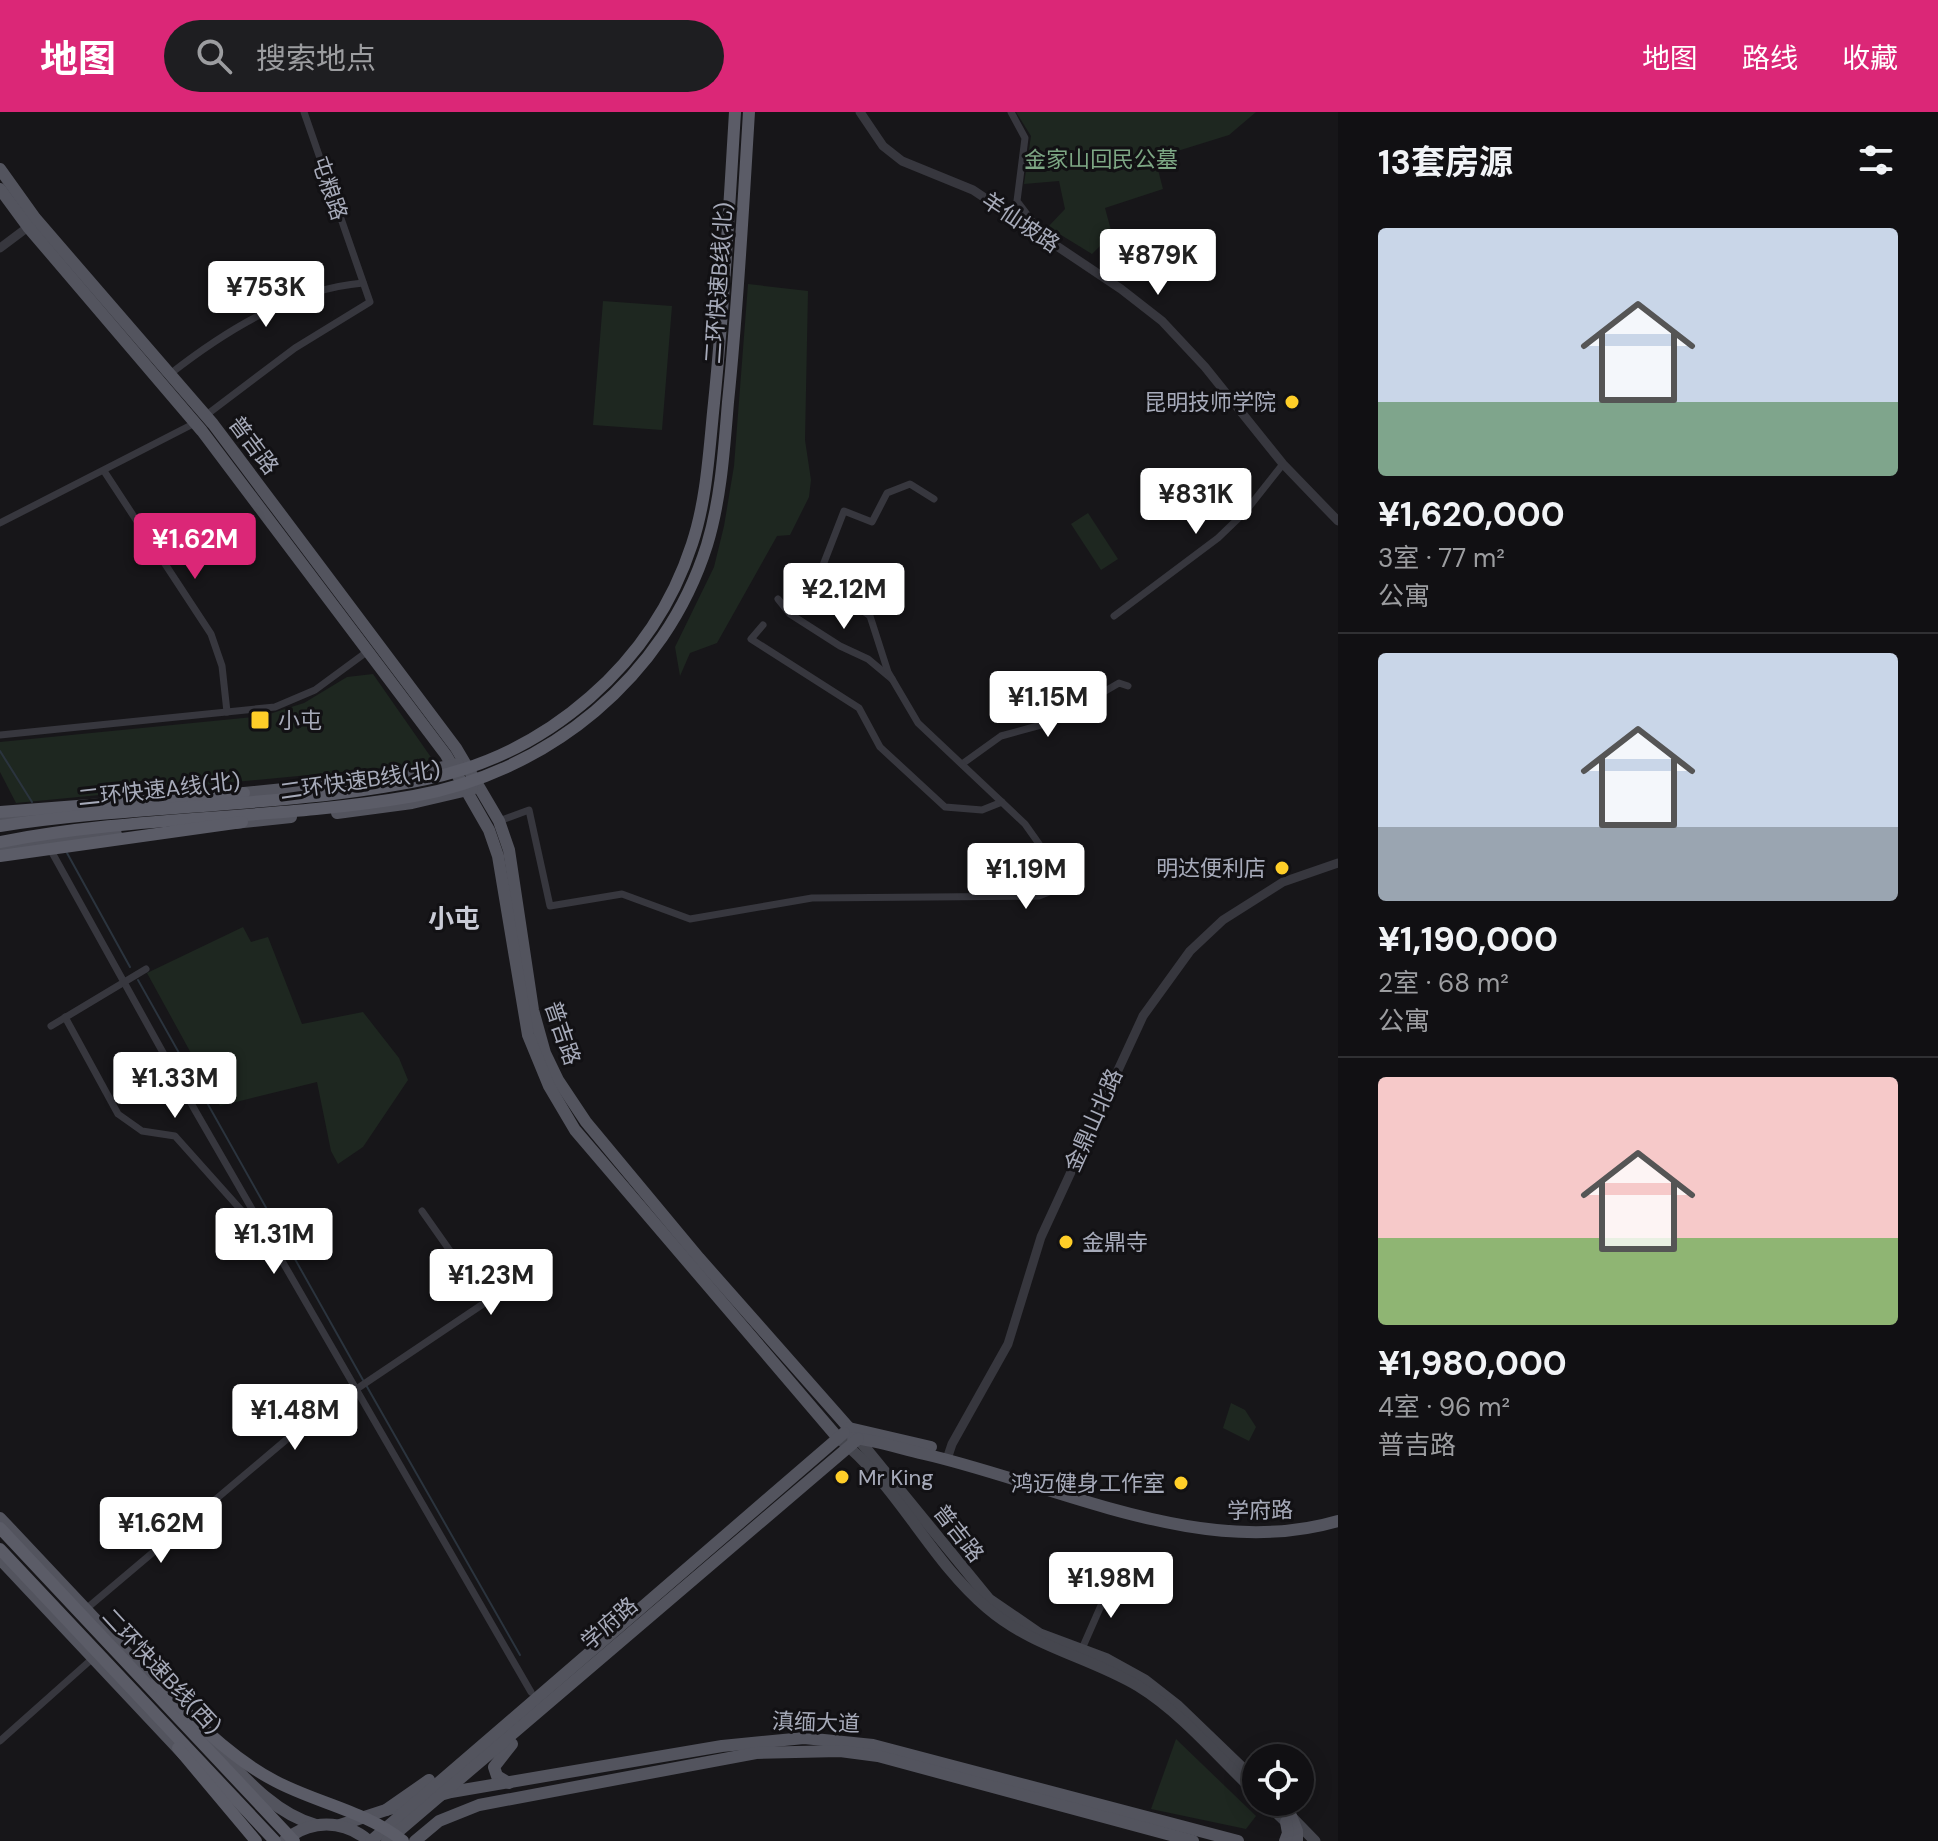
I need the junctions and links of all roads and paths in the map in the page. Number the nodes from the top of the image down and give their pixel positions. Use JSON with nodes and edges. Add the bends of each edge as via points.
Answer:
{"nodes":[{"id":1,"x":304,"y":112,"type":"edge"},
{"id":2,"x":735,"y":112,"type":"edge"},
{"id":3,"x":749,"y":112,"type":"edge"},
{"id":4,"x":860,"y":112,"type":"edge"},
{"id":5,"x":1011,"y":112,"type":"edge"},
{"id":6,"x":0,"y":169,"type":"edge"},
{"id":7,"x":0,"y":189,"type":"edge"},
{"id":8,"x":28,"y":227,"type":"junction"},
{"id":9,"x":1033,"y":229,"type":"junction"},
{"id":10,"x":0,"y":247,"type":"edge"},
{"id":11,"x":363,"y":283,"type":"junction"},
{"id":12,"x":170,"y":374,"type":"junction"},
{"id":13,"x":201,"y":419,"type":"junction"},
{"id":14,"x":1283,"y":464,"type":"junction"},
{"id":15,"x":104,"y":471,"type":"junction"},
{"id":16,"x":934,"y":499,"type":"dead end"},
{"id":17,"x":1338,"y":521,"type":"edge"},
{"id":18,"x":0,"y":523,"type":"edge"},
{"id":19,"x":778,"y":599,"type":"dead end"},
{"id":20,"x":1114,"y":616,"type":"dead end"},
{"id":21,"x":763,"y":625,"type":"dead end"},
{"id":22,"x":369,"y":651,"type":"junction"},
{"id":23,"x":894,"y":680,"type":"junction"},
{"id":24,"x":1128,"y":686,"type":"dead end"},
{"id":25,"x":227,"y":712,"type":"junction"},
{"id":26,"x":0,"y":735,"type":"edge"},
{"id":27,"x":458,"y":764,"type":"junction"},
{"id":28,"x":962,"y":764,"type":"junction"},
{"id":29,"x":473,"y":789,"type":"junction"},
{"id":30,"x":394,"y":799,"type":"junction"},
{"id":31,"x":1002,"y":802,"type":"junction"},
{"id":32,"x":1,"y":818,"type":"edge"},
{"id":33,"x":499,"y":821,"type":"junction"},
{"id":34,"x":46,"y":841,"type":"junction"},
{"id":35,"x":4,"y":846,"type":"edge"},
{"id":36,"x":0,"y":856,"type":"edge"},
{"id":37,"x":1338,"y":863,"type":"edge"},
{"id":38,"x":146,"y":969,"type":"dead end"},
{"id":39,"x":122,"y":982,"type":"junction"},
{"id":40,"x":65,"y":1017,"type":"junction"},
{"id":41,"x":51,"y":1026,"type":"dead end"},
{"id":42,"x":233,"y":1177,"type":"junction"},
{"id":43,"x":220,"y":1188,"type":"junction"},
{"id":44,"x":422,"y":1211,"type":"dead end"},
{"id":45,"x":271,"y":1243,"type":"dead end"},
{"id":46,"x":358,"y":1388,"type":"junction"},
{"id":47,"x":849,"y":1428,"type":"junction"},
{"id":48,"x":838,"y":1438,"type":"junction"},
{"id":49,"x":854,"y":1443,"type":"junction"},
{"id":50,"x":948,"y":1456,"type":"junction"},
{"id":51,"x":0,"y":1518,"type":"edge"},
{"id":52,"x":1338,"y":1521,"type":"edge"},
{"id":53,"x":0,"y":1528,"type":"edge"},
{"id":54,"x":0,"y":1549,"type":"edge"},
{"id":55,"x":715,"y":1551,"type":"junction"},
{"id":56,"x":0,"y":1559,"type":"edge"},
{"id":57,"x":1114,"y":1576,"type":"dead end"},
{"id":58,"x":650,"y":1607,"type":"junction"},
{"id":59,"x":85,"y":1614,"type":"junction"},
{"id":60,"x":1081,"y":1651,"type":"junction"},
{"id":61,"x":93,"y":1658,"type":"junction"},
{"id":62,"x":531,"y":1692,"type":"junction"},
{"id":63,"x":143,"y":1701,"type":"junction"},
{"id":64,"x":495,"y":1723,"type":"junction"},
{"id":65,"x":0,"y":1741,"type":"edge"},
{"id":66,"x":513,"y":1743,"type":"junction"},
{"id":67,"x":230,"y":1762,"type":"junction"},
{"id":68,"x":1242,"y":1768,"type":"edge"},
{"id":69,"x":1242,"y":1780,"type":"edge"},
{"id":70,"x":209,"y":1782,"type":"junction"},
{"id":71,"x":512,"y":1783,"type":"junction"},
{"id":72,"x":386,"y":1810,"type":"junction"},
{"id":73,"x":1284,"y":1816,"type":"edge"},
{"id":74,"x":1286,"y":1816,"type":"edge"},
{"id":75,"x":1288,"y":1819,"type":"junction"},
{"id":76,"x":316,"y":1825,"type":"junction"},
{"id":77,"x":340,"y":1825,"type":"junction"},
{"id":78,"x":1295,"y":1840,"type":"edge"},
{"id":79,"x":255,"y":1841,"type":"edge"},
{"id":80,"x":275,"y":1841,"type":"edge"},
{"id":81,"x":284,"y":1841,"type":"edge"},
{"id":82,"x":294,"y":1841,"type":"edge"},
{"id":83,"x":370,"y":1841,"type":"edge"},
{"id":84,"x":387,"y":1841,"type":"edge"},
{"id":85,"x":403,"y":1841,"type":"edge"},
{"id":86,"x":415,"y":1841,"type":"edge"},
{"id":87,"x":1193,"y":1841,"type":"edge"},
{"id":88,"x":1238,"y":1841,"type":"edge"},
{"id":89,"x":1315,"y":1841,"type":"edge"}],
"edges":[{"from":1,"to":11,"type":"street","name":"屯粮路"},
{"from":2,"to":32,"type":"highway","via":[[721,334],[702,504],[687,559],[651,627],[603,685],[541,735],[480,765],[392,785],[121,800]]},
{"from":3,"to":30,"type":"highway","name":"二环快速B线(北)","via":[[735,335],[716,506],[700,564],[662,635],[613,695],[548,747],[471,782]]},
{"from":4,"to":9,"type":"street","name":"羊仙坡路","via":[[883,146],[902,161],[973,190]]},
{"from":5,"to":9,"type":"street","via":[[1025,138],[1017,201]]},
{"from":6,"to":12,"type":"main road","name":"普吉路","via":[[35,218]]},
{"from":7,"to":8,"type":"main road","name":"普吉路"},
{"from":8,"to":10,"type":"street"},
{"from":8,"to":13,"type":"main road","name":"普吉路"},
{"from":9,"to":14,"type":"street","name":"羊仙坡路","via":[[1172,331]]},
{"from":11,"to":12,"type":"street","via":[[251,318]]},
{"from":11,"to":13,"type":"street","via":[[370,302],[295,348]]},
{"from":12,"to":13,"type":"main road","name":"普吉路"},
{"from":13,"to":15,"type":"street"},
{"from":13,"to":22,"type":"main road","name":"普吉路"},
{"from":13,"to":27,"type":"main road","name":"普吉路"},
{"from":14,"to":17,"type":"street","name":"羊仙坡路"},
{"from":14,"to":20,"type":"street","via":[[1218,538]]},
{"from":15,"to":18,"type":"street"},
{"from":15,"to":25,"type":"street","via":[[211,634],[222,666]]},
{"from":16,"to":23,"type":"street","via":[[910,484],[887,493],[872,522],[844,511],[818,578],[870,616]]},
{"from":19,"to":23,"type":"street","via":[[790,614]]},
{"from":21,"to":31,"type":"street","via":[[751,639],[859,708],[880,747],[945,807],[982,810]]},
{"from":22,"to":25,"type":"street","via":[[296,700]]},
{"from":22,"to":27,"type":"main road","name":"普吉路"},
{"from":23,"to":28,"type":"street","via":[[925,733]]},
{"from":24,"to":28,"type":"street","via":[[1119,683],[1052,722],[1001,736]]},
{"from":25,"to":26,"type":"street"},
{"from":27,"to":29,"type":"main road","name":"普吉路"},
{"from":27,"to":32,"type":"main road","via":[[365,781]]},
{"from":28,"to":31,"type":"street"},
{"from":29,"to":33,"type":"main road","name":"普吉路"},
{"from":29,"to":34,"type":"main road","via":[[377,808]]},
{"from":29,"to":48,"type":"main road","name":"普吉路","via":[[498,856],[528,1035],[556,1100],[633,1200]]},
{"from":30,"to":35,"type":"highway","name":"二环快速B线(北)"},
{"from":30,"to":36,"type":"highway"},
{"from":31,"to":33,"type":"street","via":[[1049,858],[1054,884],[1049,892],[812,898],[690,919],[622,894],[550,906],[529,810]]},
{"from":32,"to":35,"type":"street"},
{"from":33,"to":47,"type":"main road","name":"普吉路","via":[[518,895],[533,1010],[558,1080],[586,1122],[699,1258]]},
{"from":34,"to":35,"type":"main road"},
{"from":34,"to":39,"type":"street"},
{"from":37,"to":50,"type":"street","name":"金鼎山北路","via":[[1283,882],[1223,920],[1190,951],[1143,1016],[1041,1237],[1008,1344]]},
{"from":38,"to":39,"type":"street"},
{"from":39,"to":40,"type":"street"},
{"from":39,"to":42,"type":"street"},
{"from":40,"to":41,"type":"street"},
{"from":40,"to":43,"type":"street","via":[[118,1114],[142,1131],[175,1136]]},
{"from":42,"to":43,"type":"street"},
{"from":42,"to":46,"type":"street"},
{"from":43,"to":45,"type":"street"},
{"from":44,"to":46,"type":"street","via":[[486,1302]]},
{"from":46,"to":59,"type":"street","via":[[306,1423]]},
{"from":46,"to":62,"type":"street"},
{"from":47,"to":48,"type":"main road","name":"学府路"},
{"from":47,"to":49,"type":"main road","name":"普吉路"},
{"from":47,"to":50,"type":"main road","name":"学府路"},
{"from":48,"to":49,"type":"main road","name":"学府路"},
{"from":48,"to":55,"type":"main road","name":"学府路"},
{"from":49,"to":50,"type":"main road","name":"学府路"},
{"from":49,"to":55,"type":"main road","name":"学府路"},
{"from":49,"to":60,"type":"main road","name":"普吉路","via":[[989,1599],[1040,1634]]},
{"from":49,"to":69,"type":"main road","name":"普吉路","via":[[985,1607],[1033,1641],[1140,1688]]},
{"from":50,"to":52,"type":"main road","name":"学府路","via":[[1192,1527],[1275,1533]]},
{"from":51,"to":59,"type":"main road"},
{"from":53,"to":59,"type":"highway","name":"二环快速B线(西)"},
{"from":54,"to":63,"type":"highway"},
{"from":55,"to":58,"type":"main road","name":"学府路"},
{"from":55,"to":62,"type":"main road","name":"学府路","via":[[654,1586]]},
{"from":55,"to":66,"type":"main road","via":[[665,1612]]},
{"from":56,"to":61,"type":"main road"},
{"from":57,"to":60,"type":"street"},
{"from":58,"to":83,"type":"main road","name":"学府路"},
{"from":58,"to":84,"type":"main road","name":"学府路"},
{"from":59,"to":67,"type":"main road"},
{"from":59,"to":82,"type":"highway","name":"二环快速B线(西)"},
{"from":59,"to":85,"type":"highway","via":[[248,1765]]},
{"from":60,"to":68,"type":"main road","name":"普吉路","via":[[1145,1680]]},
{"from":61,"to":65,"type":"street"},
{"from":61,"to":70,"type":"main road"},
{"from":62,"to":64,"type":"main road","name":"学府路"},
{"from":63,"to":79,"type":"highway"},
{"from":63,"to":80,"type":"highway"},
{"from":64,"to":66,"type":"main road","via":[[496,1738]]},
{"from":64,"to":72,"type":"main road","name":"学府路"},
{"from":66,"to":71,"type":"main road","via":[[494,1767],[498,1778]]},
{"from":67,"to":70,"type":"main road","via":[[228,1779]]},
{"from":67,"to":76,"type":"main road","via":[[278,1806]]},
{"from":70,"to":79,"type":"main road"},
{"from":71,"to":72,"type":"main road","name":"滇缅大道","via":[[436,1795]]},
{"from":71,"to":88,"type":"main road","name":"滇缅大道","via":[[769,1739],[840,1740],[1023,1782]]},
{"from":72,"to":77,"type":"main road","name":"学府路"},
{"from":73,"to":75,"type":"main road"},
{"from":74,"to":75,"type":"main road"},
{"from":75,"to":78,"type":"main road"},
{"from":75,"to":89,"type":"main road"},
{"from":76,"to":77,"type":"main road"},
{"from":76,"to":81,"type":"main road"},
{"from":77,"to":83,"type":"main road"},
{"from":86,"to":87,"type":"main road","name":"滇缅大道","via":[[439,1821],[479,1805],[756,1753],[800,1750],[878,1756]]}]}
